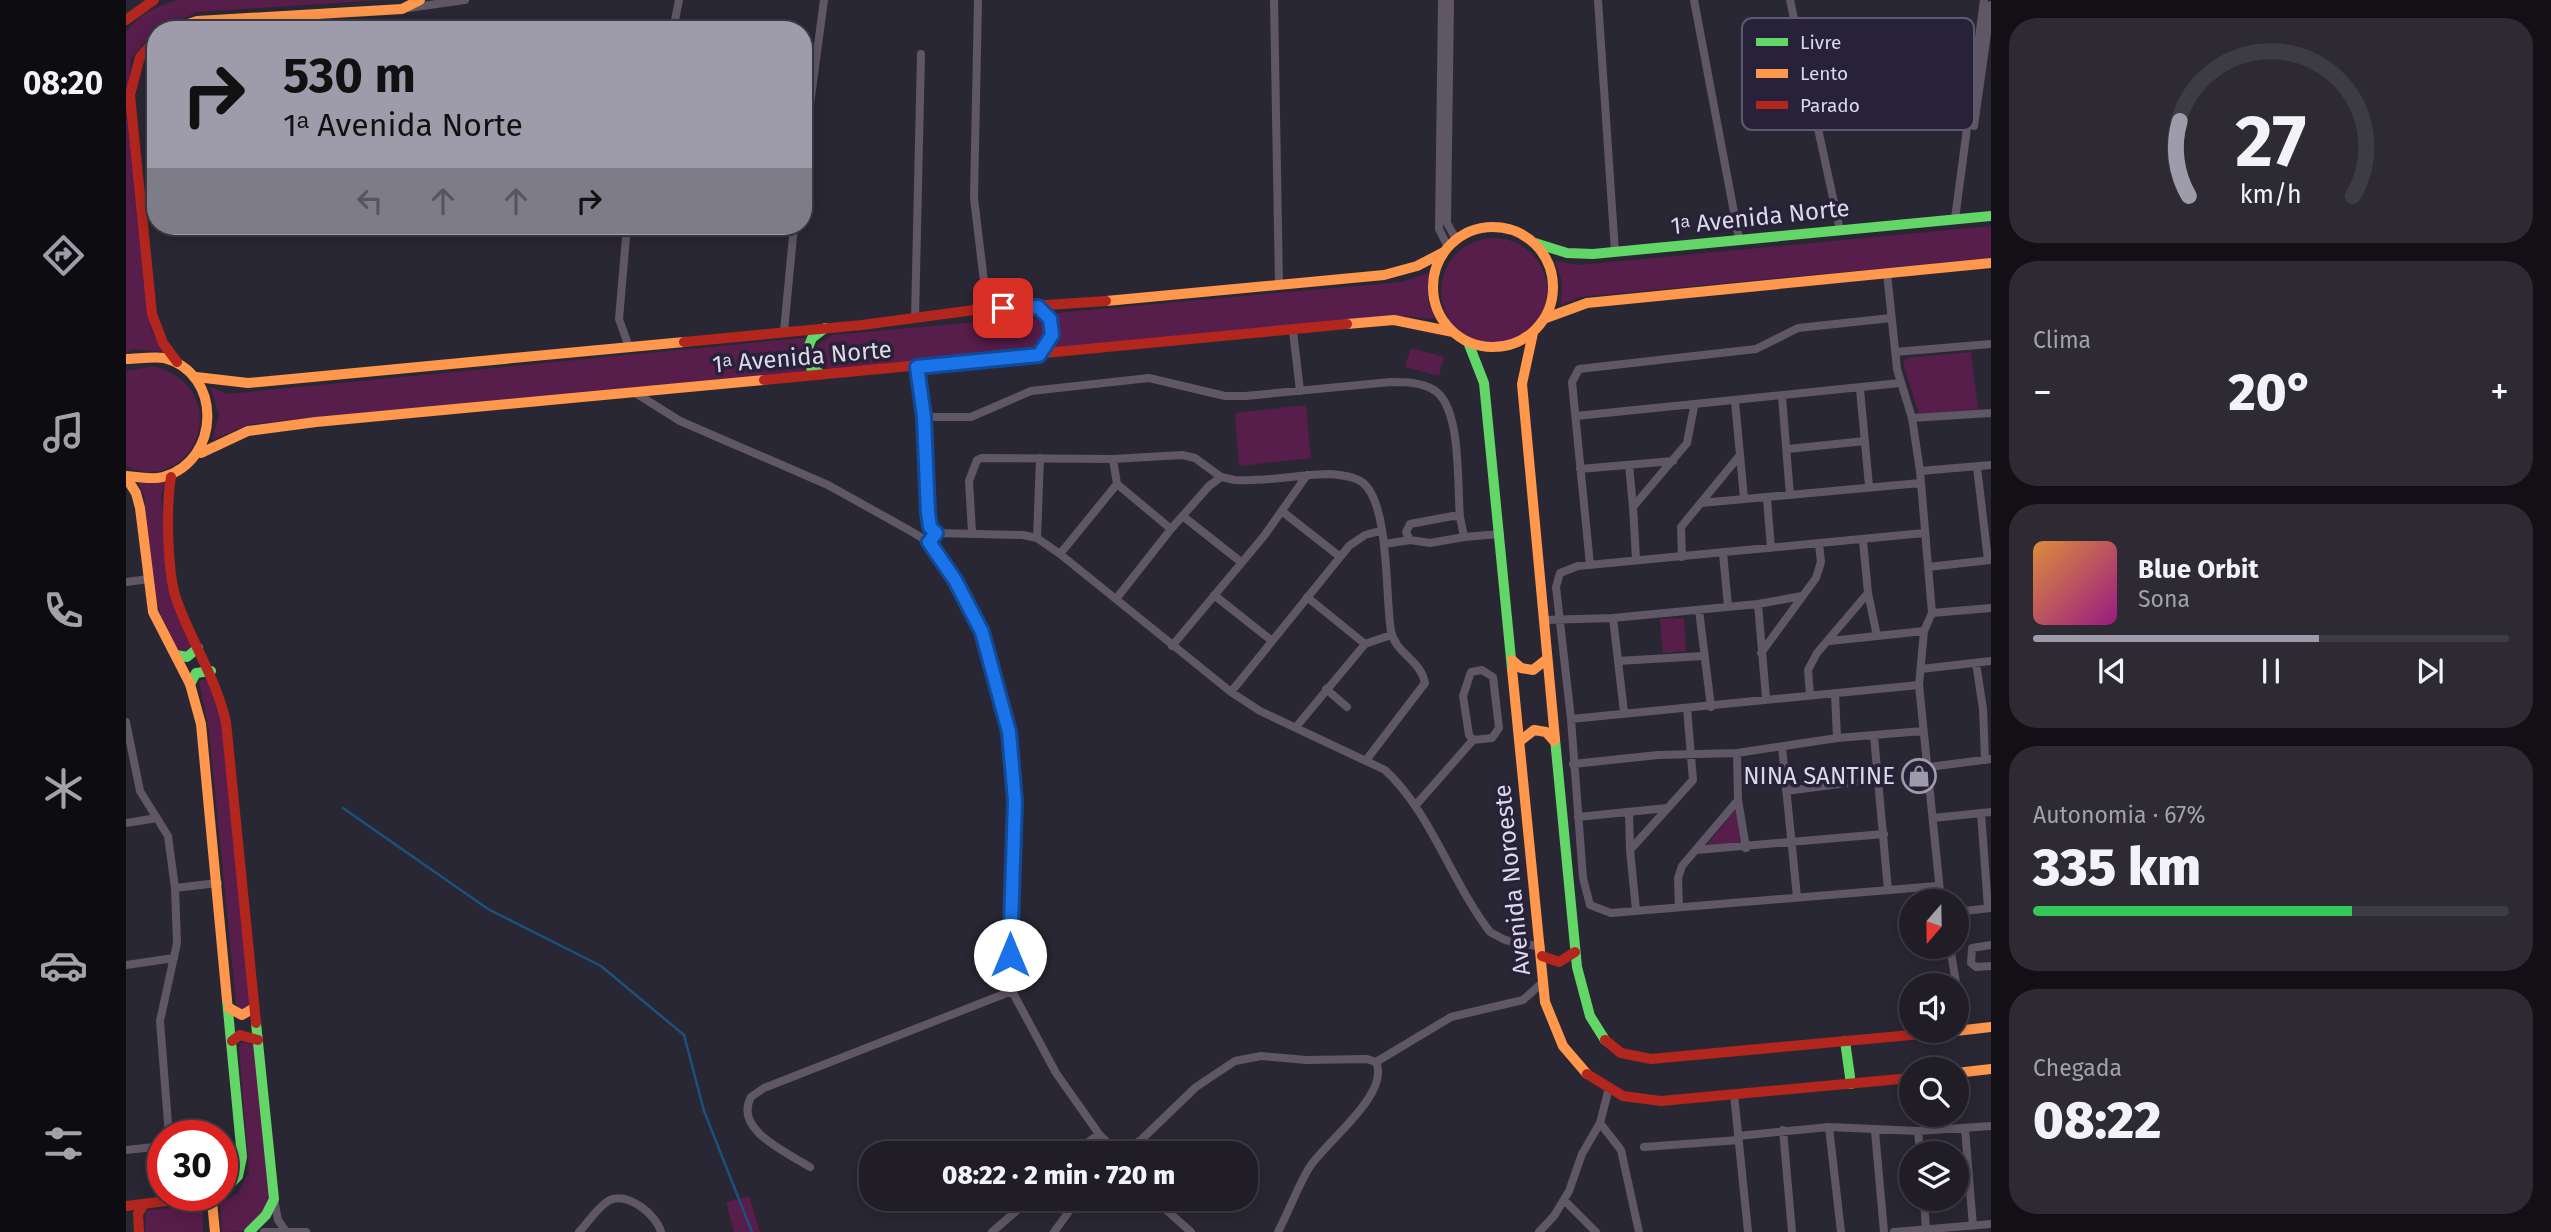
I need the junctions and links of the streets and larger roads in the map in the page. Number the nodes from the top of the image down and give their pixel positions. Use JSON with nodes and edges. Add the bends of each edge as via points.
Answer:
{"nodes":[{"id":1,"x":154,"y":0,"type":"edge"},
{"id":2,"x":420,"y":0,"type":"edge"},
{"id":3,"x":465,"y":0,"type":"edge"},
{"id":4,"x":679,"y":0,"type":"edge"},
{"id":5,"x":824,"y":0,"type":"edge"},
{"id":6,"x":978,"y":0,"type":"edge"},
{"id":7,"x":1274,"y":0,"type":"edge"},
{"id":8,"x":1441,"y":0,"type":"edge"},
{"id":9,"x":1450,"y":0,"type":"edge"},
{"id":10,"x":1598,"y":0,"type":"edge"},
{"id":11,"x":1694,"y":0,"type":"edge"},
{"id":12,"x":1790,"y":0,"type":"edge"},
{"id":13,"x":1984,"y":0,"type":"edge"},
{"id":14,"x":1991,"y":5,"type":"edge"},
{"id":15,"x":402,"y":9,"type":"junction"},
{"id":16,"x":1794,"y":18,"type":"edge"},
{"id":17,"x":126,"y":20,"type":"edge"},
{"id":18,"x":197,"y":21,"type":"edge"},
{"id":19,"x":675,"y":21,"type":"edge"},
{"id":20,"x":147,"y":47,"type":"edge"},
{"id":21,"x":921,"y":54,"type":"dead end"},
{"id":22,"x":1974,"y":81,"type":"edge"},
{"id":23,"x":812,"y":90,"type":"edge"},
{"id":24,"x":1974,"y":112,"type":"edge"},
{"id":25,"x":1818,"y":130,"type":"edge"},
{"id":26,"x":1968,"y":130,"type":"edge"},
{"id":27,"x":1971,"y":130,"type":"edge"},
{"id":28,"x":1991,"y":216,"type":"edge"},
{"id":29,"x":1957,"y":219,"type":"junction"},
{"id":30,"x":1840,"y":230,"type":"junction"},
{"id":31,"x":626,"y":235,"type":"edge"},
{"id":32,"x":793,"y":235,"type":"edge"},
{"id":33,"x":1739,"y":240,"type":"junction"},
{"id":34,"x":1535,"y":243,"type":"junction"},
{"id":35,"x":1449,"y":246,"type":"junction"},
{"id":36,"x":1615,"y":252,"type":"junction"},
{"id":37,"x":1991,"y":263,"type":"edge"},
{"id":38,"x":1887,"y":273,"type":"junction"},
{"id":39,"x":1279,"y":285,"type":"junction"},
{"id":40,"x":985,"y":290,"type":"junction"},
{"id":41,"x":1038,"y":307,"type":"junction"},
{"id":42,"x":1003,"y":308,"type":"junction"},
{"id":43,"x":974,"y":310,"type":"junction"},
{"id":44,"x":915,"y":318,"type":"junction"},
{"id":45,"x":1546,"y":318,"type":"junction"},
{"id":46,"x":1892,"y":318,"type":"junction"},
{"id":47,"x":824,"y":328,"type":"junction"},
{"id":48,"x":784,"y":331,"type":"junction"},
{"id":49,"x":1293,"y":331,"type":"junction"},
{"id":50,"x":1453,"y":332,"type":"junction"},
{"id":51,"x":1533,"y":333,"type":"junction"},
{"id":52,"x":1468,"y":342,"type":"junction"},
{"id":53,"x":1991,"y":344,"type":"edge"},
{"id":54,"x":629,"y":346,"type":"junction"},
{"id":55,"x":1895,"y":352,"type":"junction"},
{"id":56,"x":1039,"y":355,"type":"junction"},
{"id":57,"x":126,"y":359,"type":"edge"},
{"id":58,"x":177,"y":362,"type":"junction"},
{"id":59,"x":917,"y":367,"type":"junction"},
{"id":60,"x":821,"y":374,"type":"junction"},
{"id":61,"x":196,"y":377,"type":"junction"},
{"id":62,"x":1900,"y":383,"type":"junction"},
{"id":63,"x":1860,"y":389,"type":"junction"},
{"id":64,"x":1300,"y":391,"type":"junction"},
{"id":65,"x":636,"y":394,"type":"junction"},
{"id":66,"x":1782,"y":397,"type":"junction"},
{"id":67,"x":1735,"y":402,"type":"junction"},
{"id":68,"x":1694,"y":407,"type":"junction"},
{"id":69,"x":1991,"y":413,"type":"edge"},
{"id":70,"x":1576,"y":416,"type":"junction"},
{"id":71,"x":924,"y":417,"type":"junction"},
{"id":72,"x":1912,"y":418,"type":"junction"},
{"id":73,"x":1865,"y":441,"type":"junction"},
{"id":74,"x":1788,"y":449,"type":"junction"},
{"id":75,"x":201,"y":453,"type":"junction"},
{"id":76,"x":1740,"y":455,"type":"junction"},
{"id":77,"x":1040,"y":458,"type":"junction"},
{"id":78,"x":1113,"y":459,"type":"junction"},
{"id":79,"x":1673,"y":461,"type":"junction"},
{"id":80,"x":1629,"y":465,"type":"junction"},
{"id":81,"x":1991,"y":465,"type":"edge"},
{"id":82,"x":1977,"y":467,"type":"junction"},
{"id":83,"x":1580,"y":469,"type":"junction"},
{"id":84,"x":1920,"y":471,"type":"junction"},
{"id":85,"x":1307,"y":475,"type":"junction"},
{"id":86,"x":126,"y":477,"type":"edge"},
{"id":87,"x":171,"y":477,"type":"junction"},
{"id":88,"x":1221,"y":477,"type":"junction"},
{"id":89,"x":1920,"y":483,"type":"junction"},
{"id":90,"x":1117,"y":484,"type":"junction"},
{"id":91,"x":1870,"y":486,"type":"junction"},
{"id":92,"x":1790,"y":495,"type":"junction"},
{"id":93,"x":1744,"y":499,"type":"junction"},
{"id":94,"x":1767,"y":499,"type":"junction"},
{"id":95,"x":1991,"y":499,"type":"edge"},
{"id":96,"x":1701,"y":503,"type":"junction"},
{"id":97,"x":1633,"y":507,"type":"junction"},
{"id":98,"x":1983,"y":507,"type":"junction"},
{"id":99,"x":1283,"y":512,"type":"junction"},
{"id":100,"x":1184,"y":517,"type":"junction"},
{"id":101,"x":1460,"y":517,"type":"junction"},
{"id":102,"x":1171,"y":529,"type":"junction"},
{"id":103,"x":1380,"y":531,"type":"junction"},
{"id":104,"x":972,"y":532,"type":"junction"},
{"id":105,"x":936,"y":533,"type":"junction"},
{"id":106,"x":1924,"y":533,"type":"junction"},
{"id":107,"x":1500,"y":534,"type":"junction"},
{"id":108,"x":1464,"y":537,"type":"junction"},
{"id":109,"x":1037,"y":538,"type":"junction"},
{"id":110,"x":1410,"y":540,"type":"junction"},
{"id":111,"x":1863,"y":541,"type":"junction"},
{"id":112,"x":929,"y":542,"type":"junction"},
{"id":113,"x":1385,"y":544,"type":"junction"},
{"id":114,"x":1819,"y":544,"type":"junction"},
{"id":115,"x":1771,"y":548,"type":"junction"},
{"id":116,"x":1723,"y":553,"type":"junction"},
{"id":117,"x":1060,"y":554,"type":"junction"},
{"id":118,"x":1339,"y":556,"type":"junction"},
{"id":119,"x":1682,"y":557,"type":"junction"},
{"id":120,"x":1636,"y":559,"type":"junction"},
{"id":121,"x":1989,"y":560,"type":"edge"},
{"id":122,"x":1241,"y":562,"type":"junction"},
{"id":123,"x":1590,"y":565,"type":"junction"},
{"id":124,"x":1928,"y":567,"type":"junction"},
{"id":125,"x":149,"y":579,"type":"junction"},
{"id":126,"x":126,"y":582,"type":"edge"},
{"id":127,"x":1868,"y":593,"type":"junction"},
{"id":128,"x":1214,"y":595,"type":"junction"},
{"id":129,"x":1802,"y":596,"type":"junction"},
{"id":130,"x":1307,"y":597,"type":"junction"},
{"id":131,"x":1116,"y":599,"type":"junction"},
{"id":132,"x":1758,"y":604,"type":"junction"},
{"id":133,"x":1727,"y":606,"type":"junction"},
{"id":134,"x":1991,"y":608,"type":"edge"},
{"id":135,"x":1699,"y":610,"type":"junction"},
{"id":136,"x":1932,"y":613,"type":"junction"},
{"id":137,"x":1560,"y":618,"type":"junction"},
{"id":138,"x":1613,"y":618,"type":"junction"},
{"id":139,"x":1544,"y":620,"type":"junction"},
{"id":140,"x":1924,"y":631,"type":"junction"},
{"id":141,"x":1391,"y":635,"type":"junction"},
{"id":142,"x":1877,"y":636,"type":"junction"},
{"id":143,"x":1271,"y":640,"type":"junction"},
{"id":144,"x":1830,"y":641,"type":"junction"},
{"id":145,"x":1365,"y":644,"type":"junction"},
{"id":146,"x":1172,"y":646,"type":"junction"},
{"id":147,"x":198,"y":648,"type":"junction"},
{"id":148,"x":1761,"y":653,"type":"junction"},
{"id":149,"x":176,"y":655,"type":"junction"},
{"id":150,"x":1703,"y":656,"type":"junction"},
{"id":151,"x":1547,"y":659,"type":"junction"},
{"id":152,"x":1512,"y":660,"type":"junction"},
{"id":153,"x":1618,"y":661,"type":"junction"},
{"id":154,"x":1991,"y":661,"type":"edge"},
{"id":155,"x":1976,"y":663,"type":"junction"},
{"id":156,"x":1921,"y":669,"type":"junction"},
{"id":157,"x":211,"y":671,"type":"junction"},
{"id":158,"x":190,"y":684,"type":"junction"},
{"id":159,"x":1919,"y":685,"type":"junction"},
{"id":160,"x":1326,"y":689,"type":"junction"},
{"id":161,"x":1231,"y":692,"type":"junction"},
{"id":162,"x":1835,"y":694,"type":"junction"},
{"id":163,"x":1810,"y":695,"type":"junction"},
{"id":164,"x":1766,"y":698,"type":"junction"},
{"id":165,"x":1991,"y":698,"type":"edge"},
{"id":166,"x":1347,"y":707,"type":"dead end"},
{"id":167,"x":1711,"y":707,"type":"junction"},
{"id":168,"x":1687,"y":708,"type":"junction"},
{"id":169,"x":1983,"y":709,"type":"junction"},
{"id":170,"x":1624,"y":712,"type":"junction"},
{"id":171,"x":1571,"y":719,"type":"junction"},
{"id":172,"x":126,"y":722,"type":"edge"},
{"id":173,"x":1296,"y":727,"type":"junction"},
{"id":174,"x":1923,"y":731,"type":"junction"},
{"id":175,"x":1874,"y":736,"type":"junction"},
{"id":176,"x":1837,"y":738,"type":"junction"},
{"id":177,"x":1474,"y":740,"type":"junction"},
{"id":178,"x":1520,"y":741,"type":"junction"},
{"id":179,"x":1554,"y":741,"type":"junction"},
{"id":180,"x":1782,"y":747,"type":"junction"},
{"id":181,"x":1691,"y":753,"type":"junction"},
{"id":182,"x":1737,"y":753,"type":"junction"},
{"id":183,"x":1367,"y":759,"type":"junction"},
{"id":184,"x":1988,"y":759,"type":"edge"},
{"id":185,"x":1573,"y":764,"type":"junction"},
{"id":186,"x":1929,"y":767,"type":"junction"},
{"id":187,"x":1877,"y":779,"type":"junction"},
{"id":188,"x":1786,"y":790,"type":"junction"},
{"id":189,"x":1738,"y":800,"type":"junction"},
{"id":190,"x":1415,"y":806,"type":"junction"},
{"id":191,"x":1667,"y":808,"type":"junction"},
{"id":192,"x":1629,"y":812,"type":"junction"},
{"id":193,"x":1991,"y":812,"type":"edge"},
{"id":194,"x":1981,"y":813,"type":"junction"},
{"id":195,"x":1578,"y":817,"type":"junction"},
{"id":196,"x":158,"y":818,"type":"junction"},
{"id":197,"x":1933,"y":818,"type":"junction"},
{"id":198,"x":126,"y":823,"type":"edge"},
{"id":199,"x":1884,"y":834,"type":"junction"},
{"id":200,"x":1792,"y":843,"type":"junction"},
{"id":201,"x":1746,"y":848,"type":"junction"},
{"id":202,"x":1630,"y":850,"type":"junction"},
{"id":203,"x":1696,"y":850,"type":"junction"},
{"id":204,"x":1988,"y":860,"type":"edge"},
{"id":205,"x":218,"y":883,"type":"junction"},
{"id":206,"x":1937,"y":886,"type":"junction"},
{"id":207,"x":175,"y":888,"type":"junction"},
{"id":208,"x":1938,"y":889,"type":"edge"},
{"id":209,"x":1888,"y":890,"type":"junction"},
{"id":210,"x":1797,"y":897,"type":"junction"},
{"id":211,"x":1679,"y":907,"type":"junction"},
{"id":212,"x":1990,"y":908,"type":"edge"},
{"id":213,"x":1969,"y":910,"type":"edge"},
{"id":214,"x":1636,"y":911,"type":"junction"},
{"id":215,"x":1991,"y":945,"type":"edge"},
{"id":216,"x":1541,"y":952,"type":"junction"},
{"id":217,"x":1575,"y":952,"type":"junction"},
{"id":218,"x":174,"y":958,"type":"junction"},
{"id":219,"x":126,"y":965,"type":"edge"},
{"id":220,"x":1991,"y":966,"type":"edge"},
{"id":221,"x":1544,"y":981,"type":"junction"},
{"id":222,"x":1012,"y":991,"type":"junction"},
{"id":223,"x":229,"y":1008,"type":"junction"},
{"id":224,"x":254,"y":1008,"type":"junction"},
{"id":225,"x":1991,"y":1027,"type":"edge"},
{"id":226,"x":1969,"y":1029,"type":"edge"},
{"id":227,"x":1899,"y":1036,"type":"edge"},
{"id":228,"x":258,"y":1040,"type":"junction"},
{"id":229,"x":232,"y":1041,"type":"junction"},
{"id":230,"x":1845,"y":1041,"type":"junction"},
{"id":231,"x":1376,"y":1062,"type":"junction"},
{"id":232,"x":1991,"y":1069,"type":"edge"},
{"id":233,"x":1969,"y":1072,"type":"edge"},
{"id":234,"x":1899,"y":1079,"type":"edge"},
{"id":235,"x":1851,"y":1084,"type":"junction"},
{"id":236,"x":1609,"y":1088,"type":"junction"},
{"id":237,"x":1734,"y":1094,"type":"junction"},
{"id":238,"x":168,"y":1120,"type":"edge"},
{"id":239,"x":1600,"y":1123,"type":"junction"},
{"id":240,"x":1991,"y":1126,"type":"edge"},
{"id":241,"x":1829,"y":1127,"type":"junction"},
{"id":242,"x":1965,"y":1129,"type":"junction"},
{"id":243,"x":1783,"y":1130,"type":"junction"},
{"id":244,"x":1875,"y":1131,"type":"junction"},
{"id":245,"x":1918,"y":1131,"type":"junction"},
{"id":246,"x":1099,"y":1134,"type":"junction"},
{"id":247,"x":1739,"y":1138,"type":"junction"},
{"id":248,"x":1090,"y":1141,"type":"edge"},
{"id":249,"x":1106,"y":1141,"type":"edge"},
{"id":250,"x":1139,"y":1141,"type":"edge"},
{"id":251,"x":1919,"y":1141,"type":"edge"},
{"id":252,"x":1644,"y":1147,"type":"dead end"},
{"id":253,"x":147,"y":1148,"type":"edge"},
{"id":254,"x":126,"y":1150,"type":"edge"},
{"id":255,"x":810,"y":1167,"type":"dead end"},
{"id":256,"x":238,"y":1173,"type":"edge"},
{"id":257,"x":274,"y":1199,"type":"junction"},
{"id":258,"x":1564,"y":1200,"type":"junction"},
{"id":259,"x":147,"y":1203,"type":"edge"},
{"id":260,"x":144,"y":1204,"type":"junction"},
{"id":261,"x":126,"y":1206,"type":"edge"},
{"id":262,"x":213,"y":1211,"type":"edge"},
{"id":263,"x":1016,"y":1211,"type":"edge"},
{"id":264,"x":1069,"y":1211,"type":"edge"},
{"id":265,"x":1167,"y":1211,"type":"edge"},
{"id":266,"x":1925,"y":1211,"type":"edge"},
{"id":267,"x":1991,"y":1224,"type":"edge"},
{"id":268,"x":1973,"y":1226,"type":"junction"},
{"id":269,"x":285,"y":1230,"type":"junction"},
{"id":270,"x":1927,"y":1230,"type":"junction"},
{"id":271,"x":139,"y":1232,"type":"edge"},
{"id":272,"x":215,"y":1232,"type":"edge"},
{"id":273,"x":249,"y":1232,"type":"edge"},
{"id":274,"x":264,"y":1232,"type":"edge"},
{"id":275,"x":306,"y":1232,"type":"edge"},
{"id":276,"x":579,"y":1232,"type":"edge"},
{"id":277,"x":661,"y":1232,"type":"edge"},
{"id":278,"x":992,"y":1232,"type":"edge"},
{"id":279,"x":1054,"y":1232,"type":"edge"},
{"id":280,"x":1191,"y":1232,"type":"edge"},
{"id":281,"x":1278,"y":1232,"type":"edge"},
{"id":282,"x":1539,"y":1232,"type":"edge"},
{"id":283,"x":1597,"y":1232,"type":"edge"},
{"id":284,"x":1639,"y":1232,"type":"edge"},
{"id":285,"x":1748,"y":1232,"type":"edge"},
{"id":286,"x":1792,"y":1232,"type":"edge"},
{"id":287,"x":1840,"y":1232,"type":"edge"},
{"id":288,"x":1884,"y":1232,"type":"edge"},
{"id":289,"x":1894,"y":1232,"type":"edge"}],
"edges":[{"from":1,"to":17,"type":"street"},
{"from":2,"to":15,"type":"street"},
{"from":3,"to":15,"type":"street"},
{"from":4,"to":19,"type":"street"},
{"from":5,"to":23,"type":"street"},
{"from":6,"to":40,"type":"street","via":[[974,198]]},
{"from":7,"to":39,"type":"street"},
{"from":8,"to":35,"type":"street","via":[[1439,229]]},
{"from":9,"to":35,"type":"street"},
{"from":10,"to":36,"type":"street"},
{"from":11,"to":33,"type":"street"},
{"from":12,"to":16,"type":"street"},
{"from":13,"to":22,"type":"street"},
{"from":14,"to":24,"type":"street"},
{"from":15,"to":18,"type":"street"},
{"from":20,"to":58,"type":"street","via":[[134,69],[130,95],[152,314],[163,343]]},
{"from":21,"to":44,"type":"street"},
{"from":25,"to":30,"type":"street"},
{"from":26,"to":29,"type":"street"},
{"from":27,"to":29,"type":"street"},
{"from":28,"to":29,"type":"street","name":"1ᵃ Avenida Norte"},
{"from":29,"to":30,"type":"street","name":"1ᵃ Avenida Norte"},
{"from":30,"to":33,"type":"street","name":"1ᵃ Avenida Norte"},
{"from":31,"to":54,"type":"street","via":[[619,319]]},
{"from":32,"to":48,"type":"street"},
{"from":33,"to":36,"type":"street","name":"1ᵃ Avenida Norte"},
{"from":34,"to":35,"type":"street","via":[[1505,227],[1487,226],[1470,230]]},
{"from":34,"to":36,"type":"street","name":"1ᵃ Avenida Norte","via":[[1567,253]]},
{"from":34,"to":45,"type":"street","via":[[1548,259],[1554,279]]},
{"from":35,"to":39,"type":"street","name":"1ᵃ Avenida Norte","via":[[1418,266],[1393,274]]},
{"from":35,"to":50,"type":"street","via":[[1436,268],[1433,286],[1435,304]]},
{"from":37,"to":38,"type":"street"},
{"from":38,"to":45,"type":"street","via":[[1587,303]]},
{"from":38,"to":46,"type":"street"},
{"from":39,"to":41,"type":"street","name":"1ᵃ Avenida Norte"},
{"from":40,"to":42,"type":"street"},
{"from":40,"to":43,"type":"street"},
{"from":41,"to":42,"type":"street","name":"1ᵃ Avenida Norte"},
{"from":41,"to":56,"type":"street","via":[[1050,319],[1052,330]]},
{"from":42,"to":43,"type":"street","name":"1ᵃ Avenida Norte"},
{"from":43,"to":44,"type":"street","name":"1ᵃ Avenida Norte"},
{"from":44,"to":47,"type":"street","name":"1ᵃ Avenida Norte"},
{"from":45,"to":51,"type":"street"},
{"from":46,"to":55,"type":"street"},
{"from":46,"to":70,"type":"street","via":[[1798,328],[1747,350],[1583,367],[1573,377]]},
{"from":47,"to":48,"type":"street","name":"1ᵃ Avenida Norte"},
{"from":47,"to":60,"type":"street","via":[[812,338],[806,353],[811,368]]},
{"from":48,"to":54,"type":"street","name":"1ᵃ Avenida Norte"},
{"from":49,"to":50,"type":"street","name":"1ᵃ Avenida Norte","via":[[1394,320]]},
{"from":49,"to":56,"type":"street","name":"1ᵃ Avenida Norte"},
{"from":49,"to":64,"type":"street"},
{"from":50,"to":52,"type":"street"},
{"from":51,"to":52,"type":"street","via":[[1502,347]]},
{"from":51,"to":139,"type":"street","via":[[1522,384]]},
{"from":52,"to":107,"type":"street","name":"Avenida Noroeste","via":[[1484,383]]},
{"from":53,"to":55,"type":"street"},
{"from":54,"to":61,"type":"street","name":"1ᵃ Avenida Norte","via":[[248,383]]},
{"from":55,"to":62,"type":"street"},
{"from":56,"to":59,"type":"street","name":"1ᵃ Avenida Norte"},
{"from":57,"to":58,"type":"street","via":[[161,356]]},
{"from":58,"to":61,"type":"street"},
{"from":59,"to":60,"type":"street","name":"1ᵃ Avenida Norte"},
{"from":59,"to":71,"type":"street"},
{"from":60,"to":65,"type":"street","name":"1ᵃ Avenida Norte"},
{"from":61,"to":75,"type":"street","via":[[211,414]]},
{"from":62,"to":63,"type":"street"},
{"from":62,"to":72,"type":"street"},
{"from":63,"to":66,"type":"street"},
{"from":63,"to":73,"type":"street"},
{"from":64,"to":71,"type":"street","via":[[1225,396],[1149,377],[1031,391],[971,417]]},
{"from":64,"to":101,"type":"street","via":[[1391,382],[1414,383],[1436,391],[1451,411]]},
{"from":65,"to":75,"type":"street","name":"1ᵃ Avenida Norte","via":[[248,431]]},
{"from":65,"to":112,"type":"street","via":[[680,421],[828,485]]},
{"from":66,"to":67,"type":"street"},
{"from":66,"to":74,"type":"street"},
{"from":67,"to":68,"type":"street"},
{"from":67,"to":76,"type":"street"},
{"from":68,"to":70,"type":"street"},
{"from":68,"to":79,"type":"street","via":[[1689,438]]},
{"from":69,"to":72,"type":"street"},
{"from":70,"to":83,"type":"street"},
{"from":71,"to":105,"type":"street","via":[[928,513]]},
{"from":72,"to":84,"type":"street"},
{"from":73,"to":74,"type":"street"},
{"from":73,"to":91,"type":"street"},
{"from":74,"to":92,"type":"street"},
{"from":75,"to":87,"type":"street","name":"1ᵃ Avenida Norte"},
{"from":76,"to":93,"type":"street"},
{"from":76,"to":96,"type":"street"},
{"from":77,"to":78,"type":"street"},
{"from":77,"to":104,"type":"street","via":[[976,460],[969,481]]},
{"from":77,"to":109,"type":"street"},
{"from":78,"to":88,"type":"street","via":[[1182,454]]},
{"from":78,"to":90,"type":"street"},
{"from":79,"to":80,"type":"street"},
{"from":79,"to":97,"type":"street"},
{"from":80,"to":83,"type":"street"},
{"from":80,"to":97,"type":"street"},
{"from":81,"to":82,"type":"street"},
{"from":82,"to":84,"type":"street"},
{"from":82,"to":98,"type":"street"},
{"from":83,"to":123,"type":"street"},
{"from":84,"to":89,"type":"street"},
{"from":85,"to":88,"type":"street","via":[[1250,481]]},
{"from":85,"to":99,"type":"street"},
{"from":85,"to":103,"type":"street","via":[[1335,474],[1360,480],[1377,505]]},
{"from":86,"to":87,"type":"street"},
{"from":86,"to":125,"type":"street","via":[[140,508]]},
{"from":87,"to":147,"type":"street","via":[[166,505],[174,589]]},
{"from":88,"to":100,"type":"street"},
{"from":89,"to":91,"type":"street"},
{"from":89,"to":106,"type":"street"},
{"from":90,"to":102,"type":"street"},
{"from":90,"to":117,"type":"street"},
{"from":91,"to":92,"type":"street"},
{"from":92,"to":94,"type":"street"},
{"from":93,"to":94,"type":"street"},
{"from":93,"to":96,"type":"street"},
{"from":94,"to":115,"type":"street"},
{"from":95,"to":98,"type":"street"},
{"from":96,"to":119,"type":"street","via":[[1681,527]]},
{"from":97,"to":120,"type":"street"},
{"from":98,"to":121,"type":"street"},
{"from":99,"to":118,"type":"street"},
{"from":99,"to":122,"type":"street"},
{"from":100,"to":102,"type":"street"},
{"from":100,"to":122,"type":"street"},
{"from":101,"to":108,"type":"street"},
{"from":101,"to":110,"type":"street","via":[[1410,524],[1406,532]]},
{"from":102,"to":131,"type":"street"},
{"from":103,"to":113,"type":"street"},
{"from":103,"to":118,"type":"street","via":[[1356,540]]},
{"from":104,"to":105,"type":"street"},
{"from":104,"to":109,"type":"street"},
{"from":105,"to":112,"type":"street"},
{"from":106,"to":111,"type":"street"},
{"from":106,"to":124,"type":"street"},
{"from":107,"to":108,"type":"street"},
{"from":107,"to":152,"type":"street","name":"Avenida Noroeste"},
{"from":108,"to":110,"type":"street","via":[[1430,543]]},
{"from":109,"to":117,"type":"street"},
{"from":110,"to":113,"type":"street"},
{"from":111,"to":114,"type":"street"},
{"from":111,"to":127,"type":"street"},
{"from":112,"to":222,"type":"street","via":[[982,632],[1009,732],[1015,801],[1010,871]]},
{"from":113,"to":141,"type":"street"},
{"from":114,"to":115,"type":"street"},
{"from":114,"to":129,"type":"street","via":[[1820,570]]},
{"from":115,"to":116,"type":"street"},
{"from":116,"to":119,"type":"street"},
{"from":116,"to":133,"type":"street"},
{"from":117,"to":131,"type":"street"},
{"from":118,"to":130,"type":"street"},
{"from":119,"to":120,"type":"street"},
{"from":120,"to":123,"type":"street"},
{"from":121,"to":124,"type":"street"},
{"from":122,"to":128,"type":"street"},
{"from":123,"to":137,"type":"street","via":[[1566,569],[1557,578]]},
{"from":124,"to":136,"type":"street"},
{"from":125,"to":126,"type":"street"},
{"from":125,"to":149,"type":"street","via":[[153,612]]},
{"from":127,"to":142,"type":"street"},
{"from":127,"to":144,"type":"street"},
{"from":128,"to":143,"type":"street"},
{"from":128,"to":146,"type":"street"},
{"from":129,"to":132,"type":"street"},
{"from":129,"to":148,"type":"street"},
{"from":130,"to":143,"type":"street"},
{"from":130,"to":145,"type":"street"},
{"from":131,"to":146,"type":"street"},
{"from":132,"to":133,"type":"street"},
{"from":132,"to":148,"type":"street"},
{"from":133,"to":135,"type":"street"},
{"from":134,"to":136,"type":"street"},
{"from":135,"to":138,"type":"street"},
{"from":135,"to":150,"type":"street"},
{"from":136,"to":140,"type":"street"},
{"from":137,"to":138,"type":"street"},
{"from":137,"to":139,"type":"street"},
{"from":137,"to":171,"type":"street"},
{"from":138,"to":153,"type":"street"},
{"from":139,"to":151,"type":"street"},
{"from":140,"to":142,"type":"street"},
{"from":140,"to":156,"type":"street"},
{"from":141,"to":145,"type":"street"},
{"from":141,"to":183,"type":"street","via":[[1425,683]]},
{"from":142,"to":144,"type":"street"},
{"from":143,"to":161,"type":"street"},
{"from":144,"to":163,"type":"street","via":[[1808,670]]},
{"from":145,"to":160,"type":"street"},
{"from":146,"to":161,"type":"street"},
{"from":147,"to":149,"type":"street","via":[[187,657]]},
{"from":147,"to":157,"type":"street"},
{"from":148,"to":164,"type":"street"},
{"from":149,"to":158,"type":"street"},
{"from":150,"to":153,"type":"street"},
{"from":150,"to":167,"type":"street"},
{"from":151,"to":152,"type":"street","via":[[1539,668],[1527,670]]},
{"from":151,"to":179,"type":"street"},
{"from":152,"to":178,"type":"street","name":"Avenida Noroeste"},
{"from":153,"to":170,"type":"street"},
{"from":154,"to":155,"type":"street"},
{"from":155,"to":156,"type":"street"},
{"from":155,"to":169,"type":"street"},
{"from":156,"to":159,"type":"street"},
{"from":157,"to":158,"type":"street","via":[[196,673]]},
{"from":157,"to":224,"type":"street","via":[[226,722]]},
{"from":158,"to":205,"type":"street","via":[[201,724]]},
{"from":159,"to":162,"type":"street"},
{"from":159,"to":174,"type":"street"},
{"from":160,"to":166,"type":"street"},
{"from":160,"to":173,"type":"street"},
{"from":161,"to":173,"type":"street"},
{"from":162,"to":163,"type":"street"},
{"from":162,"to":176,"type":"street"},
{"from":163,"to":164,"type":"street"},
{"from":164,"to":167,"type":"street"},
{"from":165,"to":169,"type":"street"},
{"from":167,"to":168,"type":"street"},
{"from":168,"to":170,"type":"street"},
{"from":168,"to":181,"type":"street"},
{"from":169,"to":184,"type":"street"},
{"from":170,"to":171,"type":"street"},
{"from":171,"to":185,"type":"street"},
{"from":172,"to":196,"type":"street","via":[[140,791]]},
{"from":173,"to":183,"type":"street"},
{"from":174,"to":175,"type":"street"},
{"from":174,"to":186,"type":"street"},
{"from":175,"to":176,"type":"street"},
{"from":175,"to":187,"type":"street"},
{"from":176,"to":180,"type":"street"},
{"from":177,"to":177,"type":"street","via":[[1492,738],[1499,728],[1493,677],[1482,670],[1471,672],[1464,689],[1466,727]]},
{"from":177,"to":190,"type":"street"},
{"from":178,"to":179,"type":"street","via":[[1534,730],[1546,732]]},
{"from":178,"to":216,"type":"street","name":"Avenida Noroeste"},
{"from":179,"to":217,"type":"street"},
{"from":180,"to":182,"type":"street"},
{"from":180,"to":188,"type":"street"},
{"from":181,"to":182,"type":"street"},
{"from":181,"to":185,"type":"street"},
{"from":181,"to":191,"type":"street","via":[[1693,780]]},
{"from":182,"to":189,"type":"street"},
{"from":183,"to":190,"type":"street","via":[[1399,783]]},
{"from":184,"to":186,"type":"street"},
{"from":185,"to":195,"type":"street"},
{"from":186,"to":197,"type":"street"},
{"from":187,"to":188,"type":"street"},
{"from":187,"to":199,"type":"street"},
{"from":188,"to":200,"type":"street"},
{"from":189,"to":201,"type":"street"},
{"from":189,"to":203,"type":"street"},
{"from":190,"to":216,"type":"street","via":[[1490,932]]},
{"from":191,"to":192,"type":"street"},
{"from":191,"to":202,"type":"street"},
{"from":192,"to":195,"type":"street"},
{"from":192,"to":202,"type":"street"},
{"from":193,"to":194,"type":"street"},
{"from":194,"to":197,"type":"street"},
{"from":194,"to":204,"type":"street"},
{"from":195,"to":214,"type":"street","via":[[1590,905],[1611,913]]},
{"from":196,"to":198,"type":"street"},
{"from":196,"to":207,"type":"street","via":[[168,836]]},
{"from":197,"to":206,"type":"street"},
{"from":199,"to":200,"type":"street"},
{"from":199,"to":209,"type":"street"},
{"from":200,"to":201,"type":"street"},
{"from":200,"to":210,"type":"street"},
{"from":201,"to":203,"type":"street"},
{"from":202,"to":214,"type":"street"},
{"from":203,"to":211,"type":"street","via":[[1678,878]]},
{"from":204,"to":212,"type":"street"},
{"from":205,"to":207,"type":"street"},
{"from":205,"to":223,"type":"street"},
{"from":206,"to":208,"type":"street"},
{"from":206,"to":209,"type":"street"},
{"from":207,"to":218,"type":"street"},
{"from":209,"to":210,"type":"street"},
{"from":210,"to":211,"type":"street"},
{"from":211,"to":214,"type":"street"},
{"from":212,"to":213,"type":"street"},
{"from":215,"to":220,"type":"street","via":[[1975,946],[1972,963]]},
{"from":216,"to":217,"type":"street","via":[[1552,962]]},
{"from":216,"to":221,"type":"street","name":"Avenida Noroeste"},
{"from":217,"to":230,"type":"street","via":[[1585,1008],[1593,1024],[1608,1042],[1635,1058]]},
{"from":218,"to":219,"type":"street"},
{"from":218,"to":238,"type":"street","via":[[160,1021]]},
{"from":221,"to":231,"type":"street","via":[[1523,1000],[1479,1008],[1437,1023]]},
{"from":221,"to":236,"type":"street","name":"Avenida Noroeste","via":[[1549,1017],[1560,1044],[1590,1076]]},
{"from":222,"to":246,"type":"street","via":[[1056,1073]]},
{"from":222,"to":255,"type":"street","via":[[751,1097],[747,1112],[752,1126]]},
{"from":223,"to":224,"type":"street","via":[[242,1014]]},
{"from":223,"to":229,"type":"street"},
{"from":224,"to":228,"type":"street"},
{"from":225,"to":226,"type":"street"},
{"from":227,"to":230,"type":"street"},
{"from":228,"to":229,"type":"street","via":[[240,1035]]},
{"from":228,"to":257,"type":"street"},
{"from":229,"to":256,"type":"street","via":[[242,1164]]},
{"from":230,"to":235,"type":"street"},
{"from":231,"to":250,"type":"street","via":[[1261,1056],[1235,1061],[1195,1087]]},
{"from":231,"to":281,"type":"street","via":[[1378,1073],[1369,1098],[1316,1158]]},
{"from":232,"to":233,"type":"street"},
{"from":234,"to":235,"type":"street","name":"Avenida Noroeste"},
{"from":235,"to":237,"type":"street","name":"Avenida Noroeste"},
{"from":236,"to":237,"type":"street","name":"Avenida Noroeste","via":[[1625,1096],[1661,1101]]},
{"from":236,"to":239,"type":"street"},
{"from":237,"to":247,"type":"street"},
{"from":239,"to":258,"type":"street"},
{"from":239,"to":284,"type":"street","via":[[1621,1150]]},
{"from":240,"to":242,"type":"street"},
{"from":241,"to":243,"type":"street"},
{"from":241,"to":244,"type":"street"},
{"from":241,"to":287,"type":"street"},
{"from":242,"to":245,"type":"street"},
{"from":242,"to":268,"type":"street"},
{"from":243,"to":247,"type":"street"},
{"from":243,"to":286,"type":"street"},
{"from":244,"to":245,"type":"street"},
{"from":244,"to":288,"type":"street"},
{"from":245,"to":251,"type":"street"},
{"from":246,"to":248,"type":"street"},
{"from":246,"to":249,"type":"street"},
{"from":247,"to":252,"type":"street"},
{"from":247,"to":285,"type":"street"},
{"from":253,"to":254,"type":"street"},
{"from":257,"to":269,"type":"street"},
{"from":257,"to":273,"type":"street","via":[[267,1215]]},
{"from":258,"to":282,"type":"street"},
{"from":258,"to":283,"type":"street"},
{"from":259,"to":260,"type":"street"},
{"from":260,"to":261,"type":"street"},
{"from":260,"to":271,"type":"street","via":[[138,1214]]},
{"from":262,"to":272,"type":"street"},
{"from":263,"to":278,"type":"street"},
{"from":264,"to":279,"type":"street"},
{"from":265,"to":280,"type":"street"},
{"from":266,"to":270,"type":"street"},
{"from":267,"to":268,"type":"street"},
{"from":268,"to":270,"type":"street"},
{"from":269,"to":274,"type":"street"},
{"from":269,"to":275,"type":"street"},
{"from":270,"to":289,"type":"street"},
{"from":276,"to":277,"type":"street","via":[[614,1199],[643,1209]]}]}
